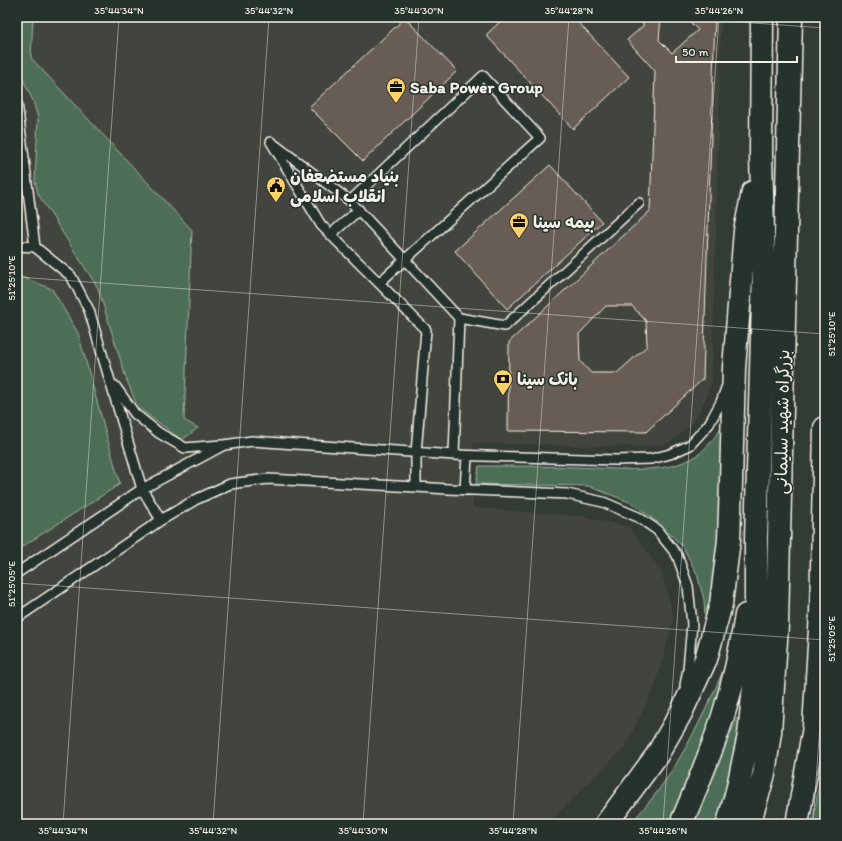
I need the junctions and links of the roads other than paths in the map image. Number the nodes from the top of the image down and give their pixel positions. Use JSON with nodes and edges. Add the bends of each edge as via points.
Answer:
{"nodes":[{"id":1,"x":762,"y":17,"type":"edge"},
{"id":2,"x":791,"y":17,"type":"edge"},
{"id":3,"x":17,"y":103,"type":"edge"},
{"id":4,"x":20,"y":146,"type":"edge"},
{"id":5,"x":761,"y":155,"type":"junction"},
{"id":6,"x":350,"y":201,"type":"junction"},
{"id":7,"x":639,"y":203,"type":"dead end"},
{"id":8,"x":359,"y":210,"type":"junction"},
{"id":9,"x":331,"y":234,"type":"junction"},
{"id":10,"x":17,"y":246,"type":"edge"},
{"id":11,"x":36,"y":247,"type":"junction"},
{"id":12,"x":405,"y":260,"type":"junction"},
{"id":13,"x":379,"y":282,"type":"junction"},
{"id":14,"x":460,"y":318,"type":"junction"},
{"id":15,"x":734,"y":368,"type":"junction"},
{"id":16,"x":110,"y":379,"type":"junction"},
{"id":17,"x":825,"y":428,"type":"edge"},
{"id":18,"x":224,"y":445,"type":"junction"},
{"id":19,"x":416,"y":453,"type":"junction"},
{"id":20,"x":454,"y":455,"type":"junction"},
{"id":21,"x":467,"y":456,"type":"junction"},
{"id":22,"x":416,"y":487,"type":"junction"},
{"id":23,"x":142,"y":489,"type":"junction"},
{"id":24,"x":465,"y":490,"type":"junction"},
{"id":25,"x":161,"y":520,"type":"junction"},
{"id":26,"x":756,"y":539,"type":"junction"},
{"id":27,"x":17,"y":573,"type":"edge"},
{"id":28,"x":17,"y":618,"type":"edge"},
{"id":29,"x":681,"y":713,"type":"junction"},
{"id":30,"x":606,"y":824,"type":"edge"},
{"id":31,"x":681,"y":824,"type":"edge"},
{"id":32,"x":728,"y":824,"type":"edge"},
{"id":33,"x":750,"y":824,"type":"edge"},
{"id":34,"x":797,"y":824,"type":"edge"}],
"edges":[{"from":1,"to":5,"type":"highway"},
{"from":2,"to":33,"type":"highway","name":"بزرگراه شهید سلیمانی","via":[[777,625],[770,732],[764,774]]},
{"from":3,"to":4,"type":"lane"},
{"from":4,"to":11,"type":"lane"},
{"from":5,"to":15,"type":"highway","via":[[745,231]]},
{"from":5,"to":26,"type":"highway","via":[[764,269]]},
{"from":6,"to":8,"type":"lane"},
{"from":6,"to":9,"type":"lane","via":[[271,142],[321,224]]},
{"from":6,"to":12,"type":"lane","via":[[483,76],[540,138]]},
{"from":7,"to":14,"type":"lane","via":[[505,326]]},
{"from":8,"to":9,"type":"lane"},
{"from":8,"to":12,"type":"lane"},
{"from":9,"to":13,"type":"lane"},
{"from":10,"to":11,"type":"lane"},
{"from":11,"to":16,"type":"lane","via":[[71,276],[89,310]]},
{"from":12,"to":13,"type":"lane"},
{"from":12,"to":14,"type":"lane"},
{"from":13,"to":19,"type":"lane","via":[[426,330]]},
{"from":14,"to":20,"type":"lane"},
{"from":15,"to":21,"type":"lane","via":[[709,424],[690,446],[670,454],[651,460]]},
{"from":15,"to":29,"type":"highway","via":[[729,540],[722,604],[706,659]]},
{"from":16,"to":18,"type":"lane","via":[[134,414],[159,433],[185,448]]},
{"from":16,"to":23,"type":"lane"},
{"from":17,"to":34,"type":"highway","via":[[821,613],[814,727]]},
{"from":18,"to":19,"type":"lane","via":[[252,442]]},
{"from":18,"to":23,"type":"lane"},
{"from":19,"to":20,"type":"lane"},
{"from":19,"to":22,"type":"lane"},
{"from":20,"to":21,"type":"lane"},
{"from":21,"to":24,"type":"lane"},
{"from":22,"to":24,"type":"lane"},
{"from":22,"to":25,"type":"lane","via":[[268,479],[230,484],[195,500]]},
{"from":23,"to":25,"type":"lane"},
{"from":23,"to":27,"type":"lane"},
{"from":24,"to":29,"type":"lane","via":[[567,494],[603,502],[638,517],[657,530],[677,555],[688,586],[692,624]]},
{"from":25,"to":28,"type":"lane"},
{"from":26,"to":31,"type":"highway","via":[[735,671],[723,716]]},
{"from":26,"to":32,"type":"highway","via":[[756,666],[749,735]]},
{"from":29,"to":30,"type":"highway","via":[[657,755]]}]}
